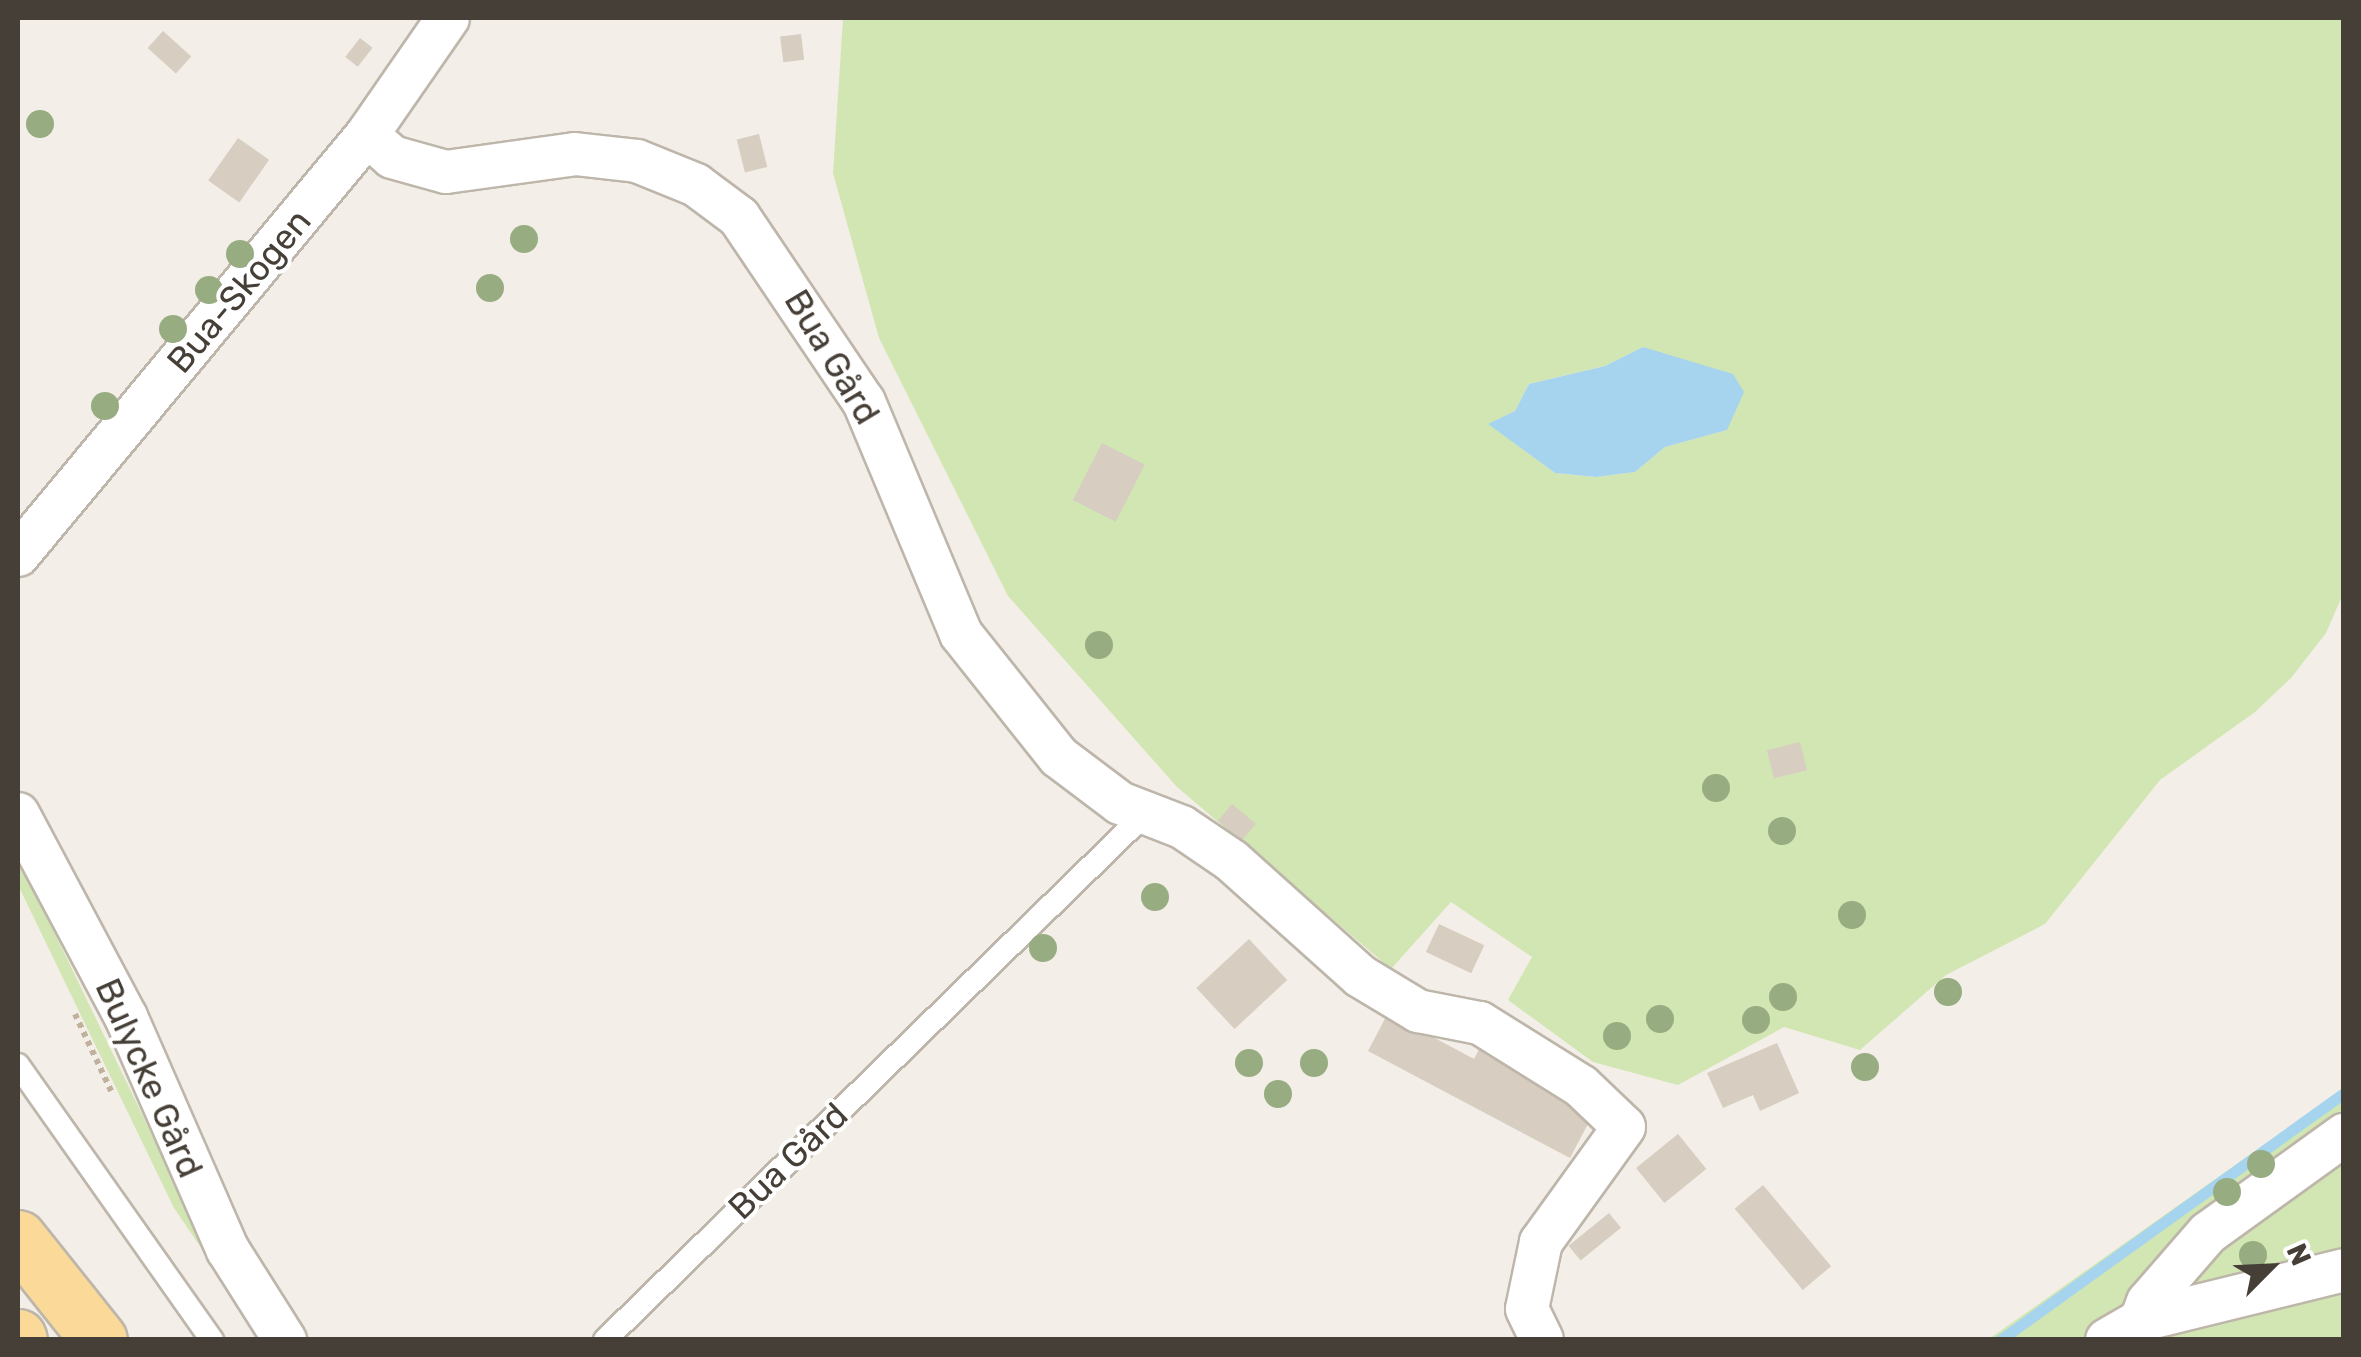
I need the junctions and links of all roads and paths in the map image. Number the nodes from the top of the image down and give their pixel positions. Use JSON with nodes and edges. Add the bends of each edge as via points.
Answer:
{"nodes":[{"id":1,"x":448,"y":18,"type":"edge"},
{"id":2,"x":368,"y":135,"type":"junction"},
{"id":3,"x":18,"y":555,"type":"edge"},
{"id":4,"x":18,"y":814,"type":"edge"},
{"id":5,"x":1144,"y":815,"type":"junction"},
{"id":6,"x":18,"y":1065,"type":"edge"},
{"id":7,"x":2344,"y":1135,"type":"edge"},
{"id":8,"x":18,"y":1238,"type":"edge"},
{"id":9,"x":2344,"y":1270,"type":"edge"},
{"id":10,"x":2124,"y":1330,"type":"edge"},
{"id":11,"x":99,"y":1340,"type":"edge"},
{"id":12,"x":212,"y":1340,"type":"edge"},
{"id":13,"x":285,"y":1340,"type":"edge"},
{"id":14,"x":605,"y":1340,"type":"edge"},
{"id":15,"x":1542,"y":1340,"type":"edge"}],
"edges":[{"from":1,"to":2,"type":"street","name":"Bua-Skogen"},
{"from":2,"to":3,"type":"street","name":"Bua-Skogen"},
{"from":2,"to":5,"type":"street","name":"Bua Gård","via":[[392,156],[446,172],[575,154],[637,162],[696,184],[739,217],[864,402],[971,649],[1059,757]]},
{"from":4,"to":13,"type":"street","name":"Bulycke Gård","via":[[126,1018],[228,1250]]},
{"from":5,"to":14,"type":"lane","name":"Bua Gård"},
{"from":5,"to":15,"type":"street","name":"Bua Gård","via":[[1182,827],[1232,862],[1360,976],[1418,1011],[1480,1022],[1582,1086],[1624,1127],[1541,1242],[1526,1310]]},
{"from":6,"to":12,"type":"lane"},
{"from":7,"to":10,"type":"street","via":[[2208,1233]]},
{"from":8,"to":11,"type":"main road"},
{"from":9,"to":10,"type":"street"}]}
